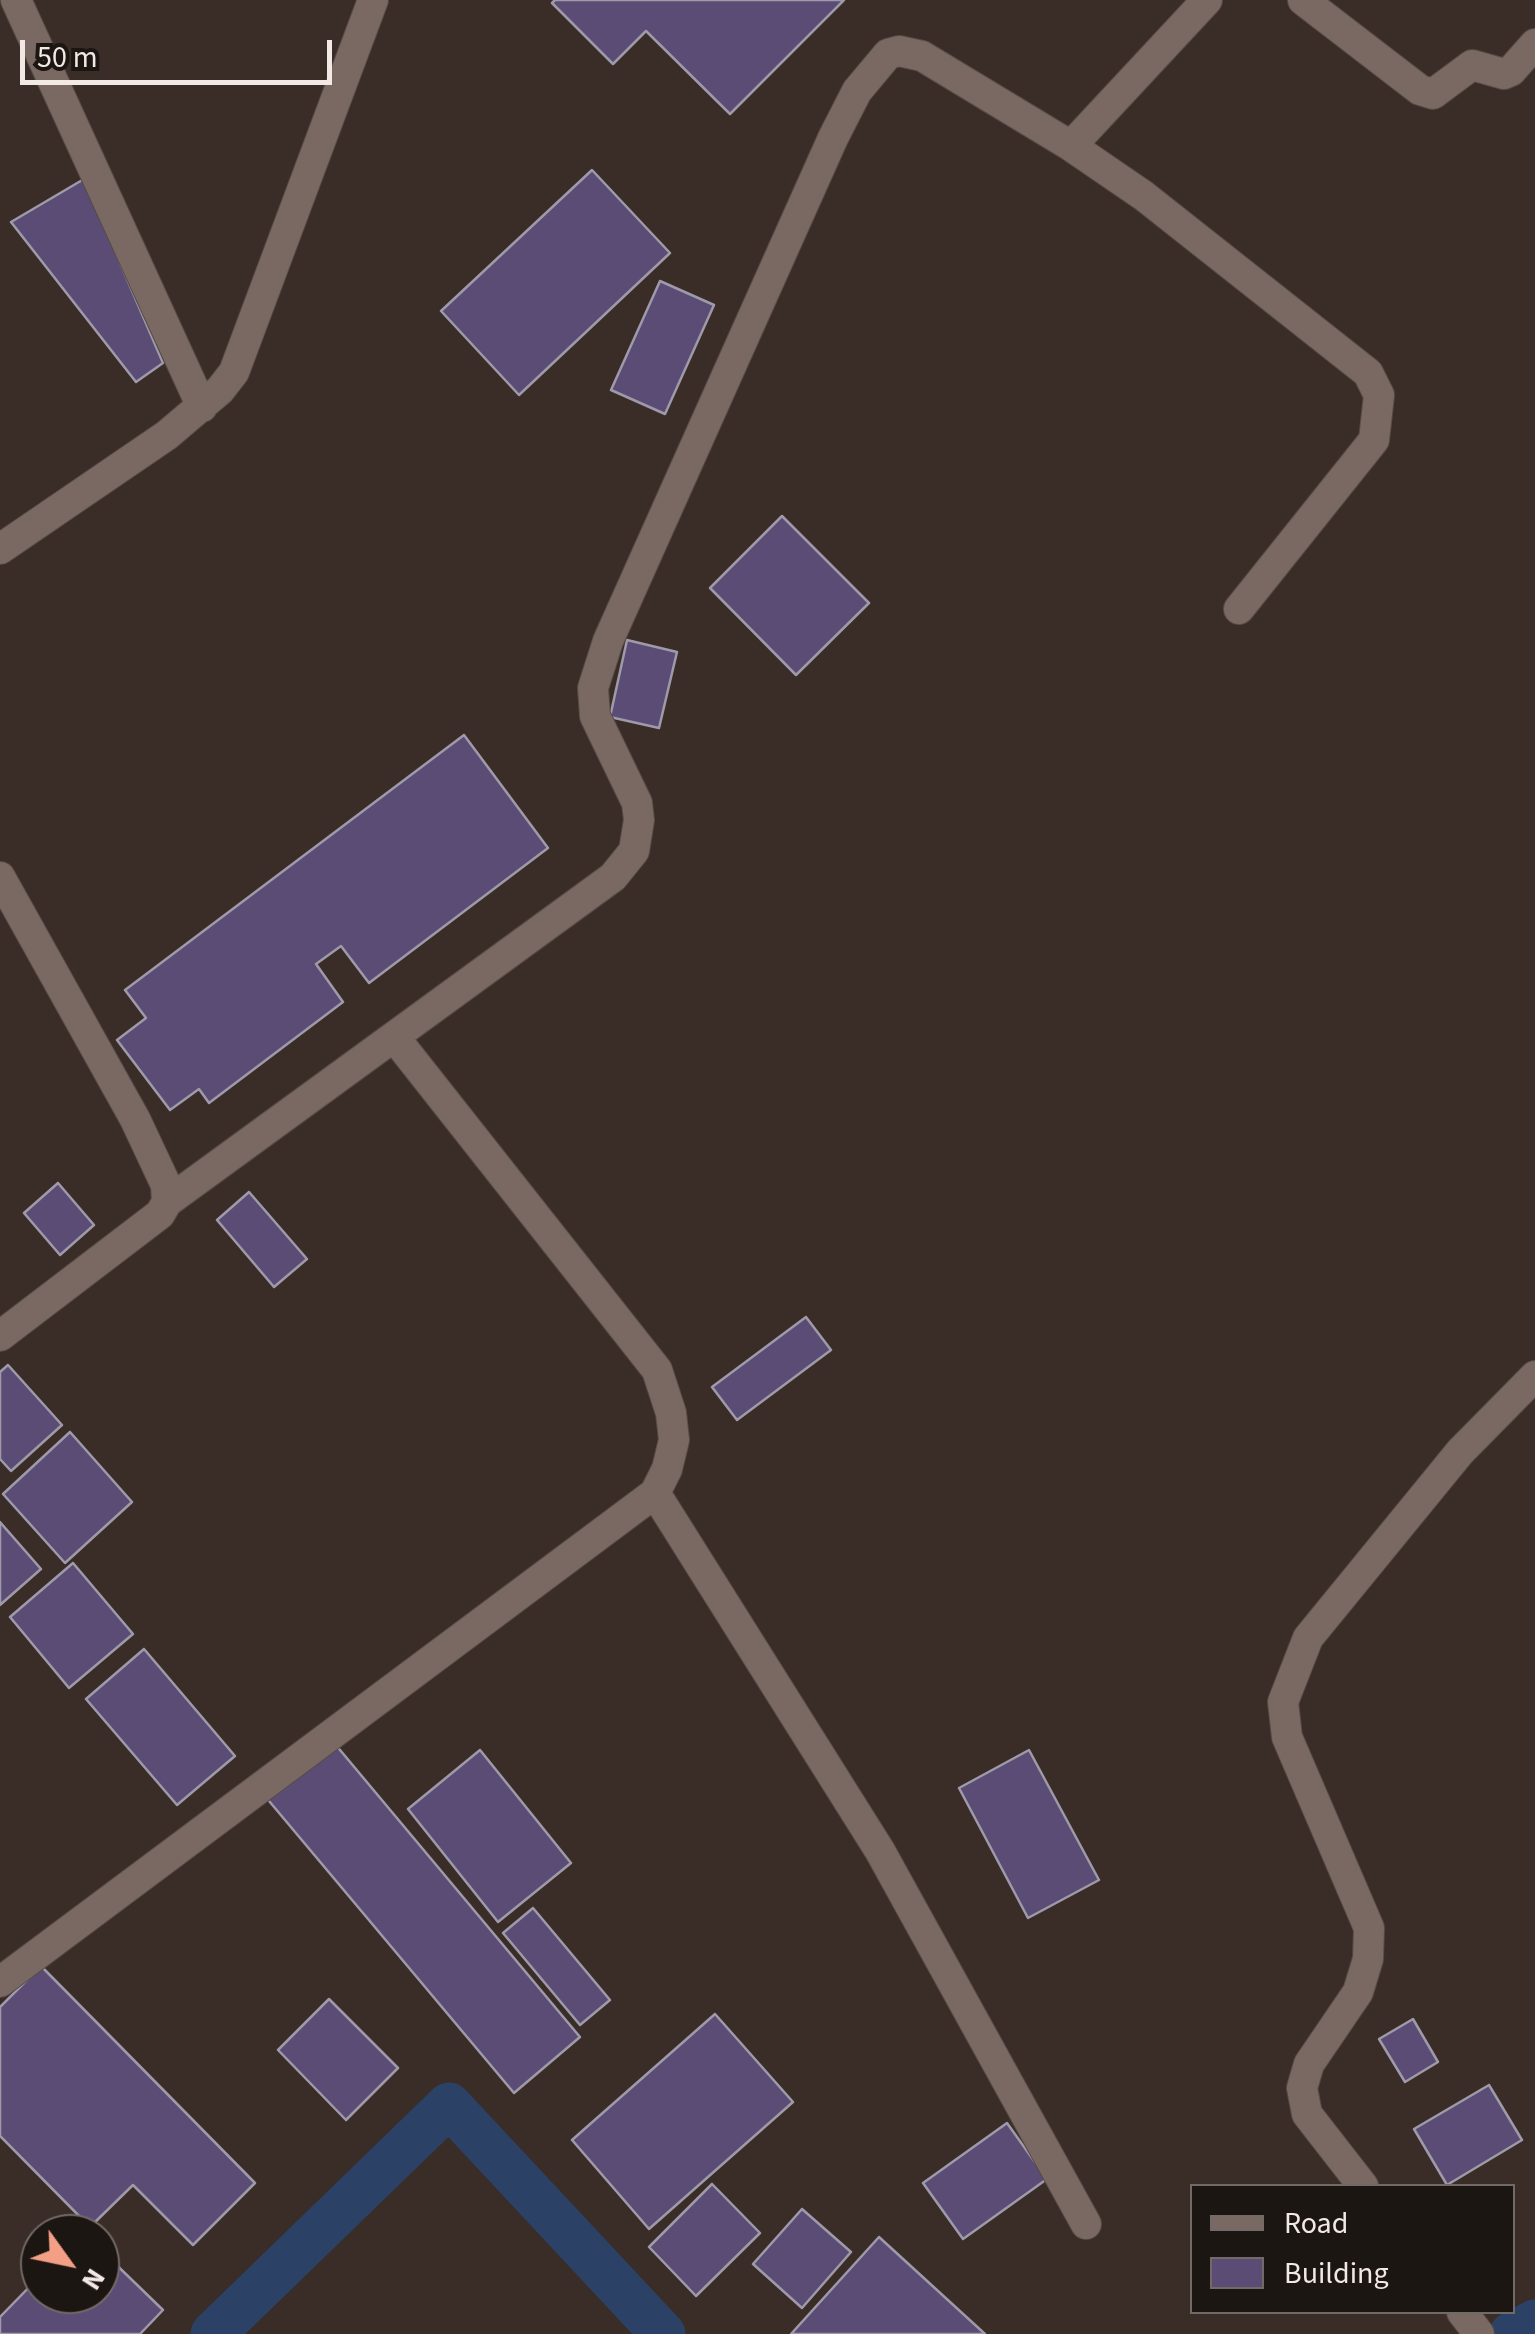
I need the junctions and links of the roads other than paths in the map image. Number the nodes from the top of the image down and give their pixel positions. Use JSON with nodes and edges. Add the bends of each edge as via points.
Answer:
{"nodes":[{"id":1,"x":16,"y":0,"type":"edge"},
{"id":2,"x":374,"y":0,"type":"edge"},
{"id":3,"x":1207,"y":0,"type":"edge"},
{"id":4,"x":1303,"y":0,"type":"edge"},
{"id":5,"x":1535,"y":44,"type":"edge"},
{"id":6,"x":1070,"y":146,"type":"junction"},
{"id":7,"x":202,"y":407,"type":"junction"},
{"id":8,"x":0,"y":549,"type":"edge"},
{"id":9,"x":1239,"y":609,"type":"dead end"},
{"id":10,"x":0,"y":876,"type":"edge"},
{"id":11,"x":395,"y":1038,"type":"junction"},
{"id":12,"x":167,"y":1202,"type":"junction"},
{"id":13,"x":0,"y":1336,"type":"edge"},
{"id":14,"x":1535,"y":1376,"type":"edge"},
{"id":15,"x":656,"y":1493,"type":"junction"},
{"id":16,"x":0,"y":1982,"type":"edge"},
{"id":17,"x":1361,"y":2184,"type":"edge"},
{"id":18,"x":1086,"y":2224,"type":"dead end"}],
"edges":[{"from":1,"to":7,"type":"street"},
{"from":2,"to":7,"type":"street","via":[[247,343],[234,372]]},
{"from":3,"to":6,"type":"street"},
{"from":4,"to":5,"type":"street","via":[[1433,94],[1472,64],[1511,71]]},
{"from":6,"to":9,"type":"street","via":[[1144,196],[1368,373],[1379,395],[1374,440]]},
{"from":6,"to":11,"type":"street","via":[[922,56],[888,54],[857,91],[608,641],[593,688],[595,716],[636,803],[634,851],[613,876]]},
{"from":7,"to":8,"type":"street"},
{"from":10,"to":12,"type":"street","via":[[135,1119],[166,1185]]},
{"from":11,"to":12,"type":"street"},
{"from":11,"to":15,"type":"street","via":[[656,1370],[674,1440]]},
{"from":12,"to":13,"type":"street"},
{"from":14,"to":17,"type":"street","via":[[1460,1452],[1308,1638],[1283,1702],[1288,1737],[1368,1928],[1358,1992],[1309,2064],[1302,2088],[1306,2114]]},
{"from":15,"to":16,"type":"street"},
{"from":15,"to":18,"type":"street","via":[[880,1851]]}]}
